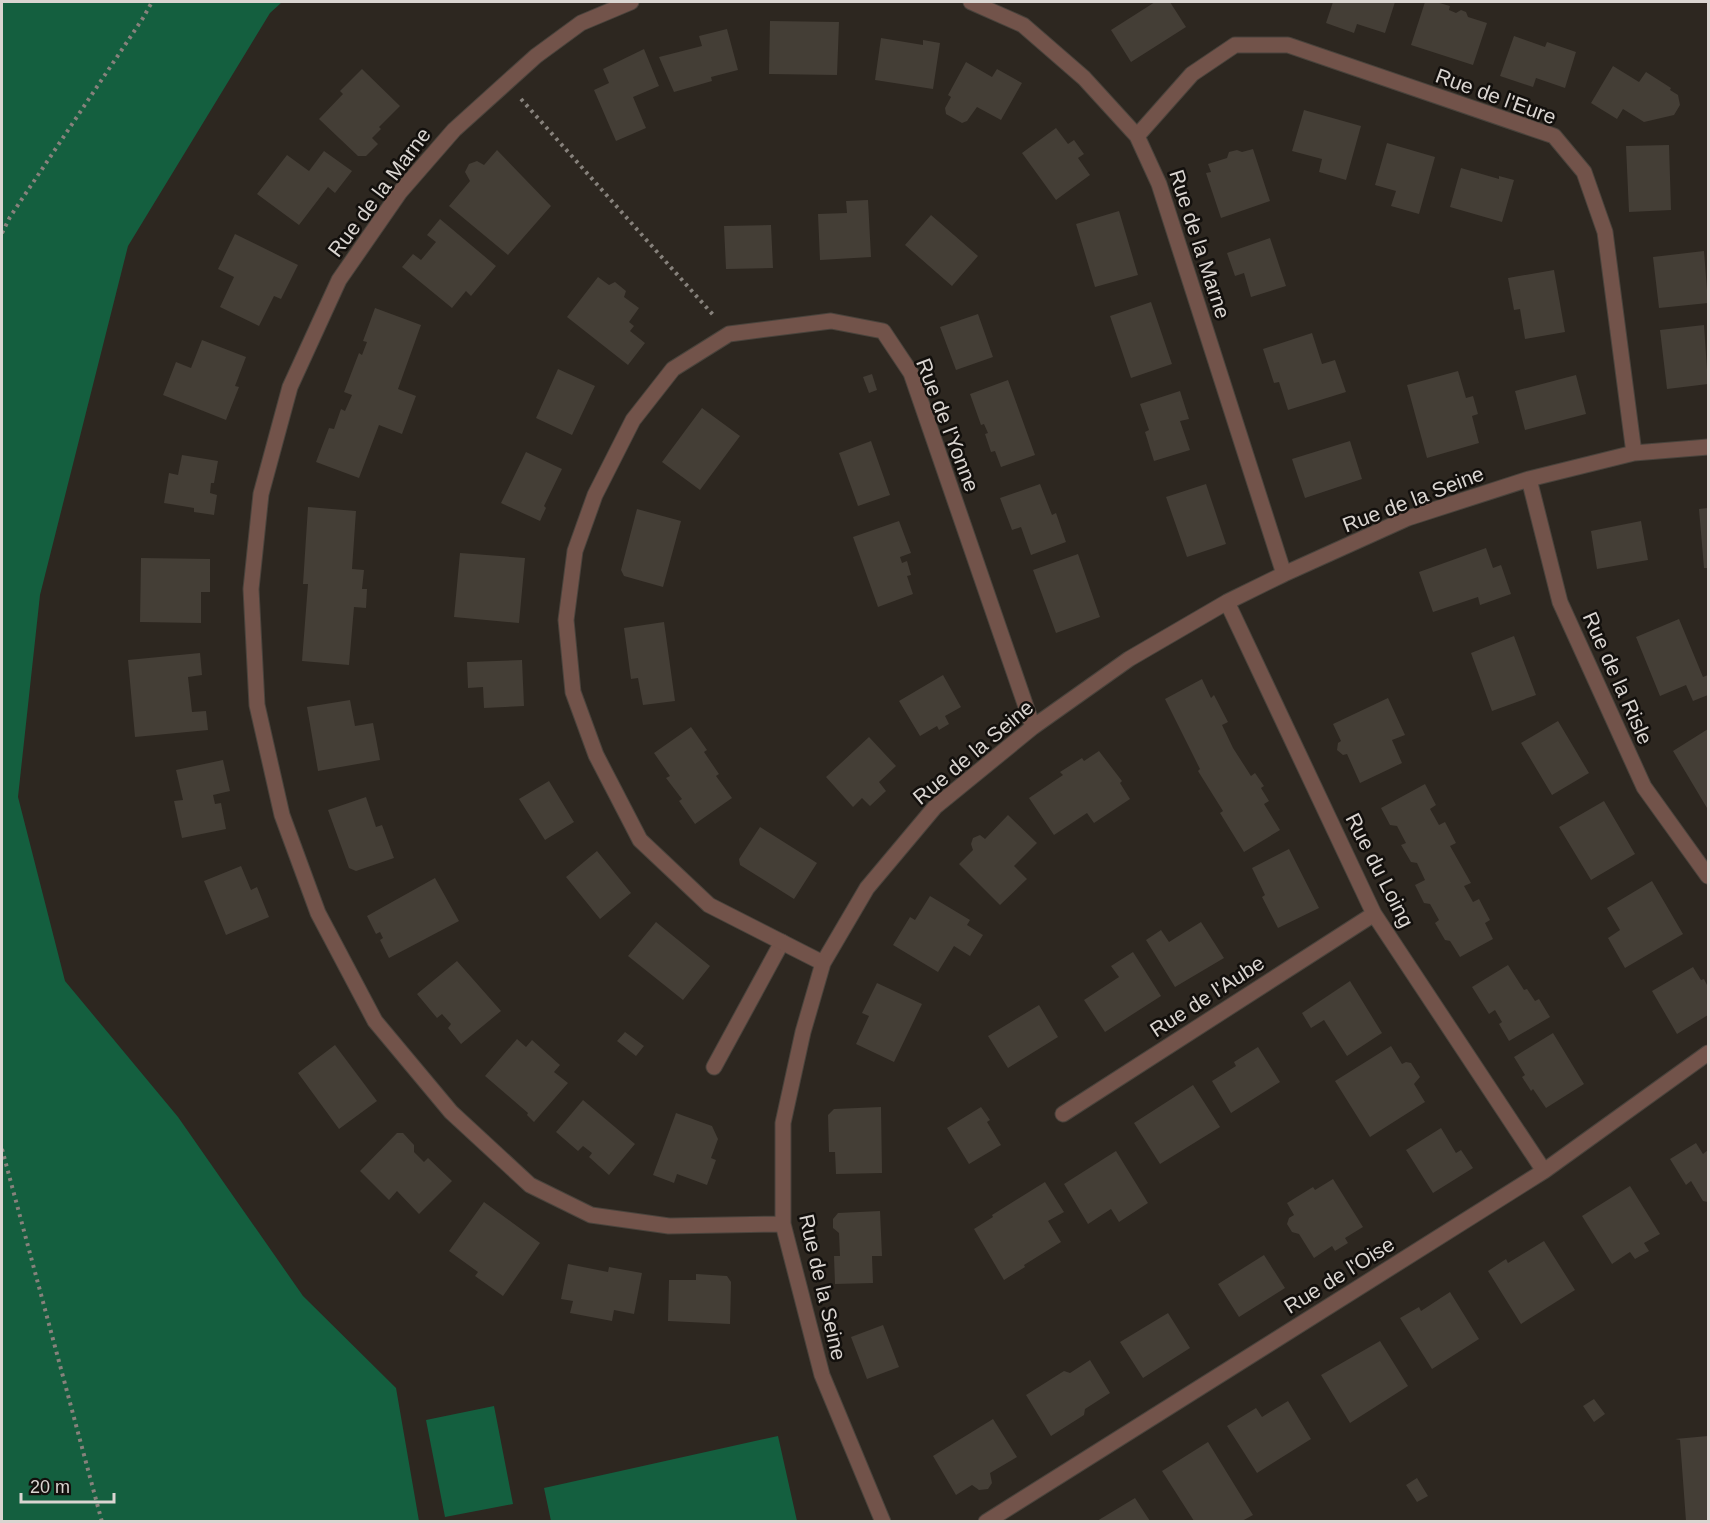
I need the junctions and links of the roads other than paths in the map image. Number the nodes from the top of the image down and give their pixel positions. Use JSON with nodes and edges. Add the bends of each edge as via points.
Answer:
{"nodes":[{"id":1,"x":631,"y":2,"type":"edge"},
{"id":2,"x":971,"y":2,"type":"edge"},
{"id":3,"x":1137,"y":136,"type":"junction"},
{"id":4,"x":1708,"y":447,"type":"edge"},
{"id":5,"x":1634,"y":453,"type":"junction"},
{"id":6,"x":1529,"y":479,"type":"junction"},
{"id":7,"x":1284,"y":574,"type":"junction"},
{"id":8,"x":1227,"y":603,"type":"junction"},
{"id":9,"x":1033,"y":727,"type":"junction"},
{"id":10,"x":1708,"y":876,"type":"edge"},
{"id":11,"x":1374,"y":914,"type":"junction"},
{"id":12,"x":782,"y":942,"type":"junction"},
{"id":13,"x":823,"y":963,"type":"junction"},
{"id":14,"x":1708,"y":1053,"type":"edge"},
{"id":15,"x":714,"y":1067,"type":"dead end"},
{"id":16,"x":1063,"y":1114,"type":"dead end"},
{"id":17,"x":1544,"y":1171,"type":"junction"},
{"id":18,"x":783,"y":1224,"type":"junction"},
{"id":19,"x":883,"y":1521,"type":"edge"},
{"id":20,"x":986,"y":1521,"type":"edge"}],
"edges":[{"from":1,"to":18,"type":"street","name":"Rue de la Marne","via":[[581,23],[506,81],[454,130],[400,192],[339,280],[290,387],[261,494],[251,589],[257,705],[282,815],[318,913],[375,1021],[451,1112],[530,1185],[591,1215],[669,1226]]},
{"from":2,"to":3,"type":"street","name":"Rue de la Marne","via":[[1023,25],[1084,78]]},
{"from":3,"to":5,"type":"street","name":"Rue de l'Eure","via":[[1192,74],[1235,45],[1288,45],[1554,136],[1584,172],[1605,232]]},
{"from":3,"to":7,"type":"street","name":"Rue de la Marne","via":[[1159,184]]},
{"from":4,"to":5,"type":"street","name":"Rue de la Seine"},
{"from":5,"to":6,"type":"street","name":"Rue de la Seine"},
{"from":6,"to":7,"type":"street","name":"Rue de la Seine","via":[[1408,518]]},
{"from":6,"to":10,"type":"street","name":"Rue de la Risle","via":[[1560,602],[1644,787]]},
{"from":7,"to":8,"type":"street","name":"Rue de la Seine"},
{"from":8,"to":9,"type":"street","name":"Rue de la Seine","via":[[1129,659]]},
{"from":8,"to":11,"type":"street","name":"Rue du Loing"},
{"from":9,"to":12,"type":"street","name":"Rue de l'Yonne","via":[[911,373],[883,331],[831,321],[729,334],[673,369],[633,420],[595,495],[575,551],[566,620],[573,692],[596,755],[640,840],[709,905]]},
{"from":9,"to":13,"type":"street","name":"Rue de la Seine","via":[[935,807],[867,888]]},
{"from":11,"to":16,"type":"street","name":"Rue de l'Aube"},
{"from":11,"to":17,"type":"street","name":"Rue du Loing"},
{"from":12,"to":13,"type":"street","name":"Rue de l'Yonne"},
{"from":12,"to":15,"type":"street"},
{"from":13,"to":18,"type":"street","name":"Rue de la Seine","via":[[783,1123]]},
{"from":14,"to":17,"type":"street","name":"Rue de l'Oise"},
{"from":17,"to":20,"type":"street","name":"Rue de l'Oise"},
{"from":18,"to":19,"type":"street","name":"Rue de la Seine","via":[[822,1375]]}]}
